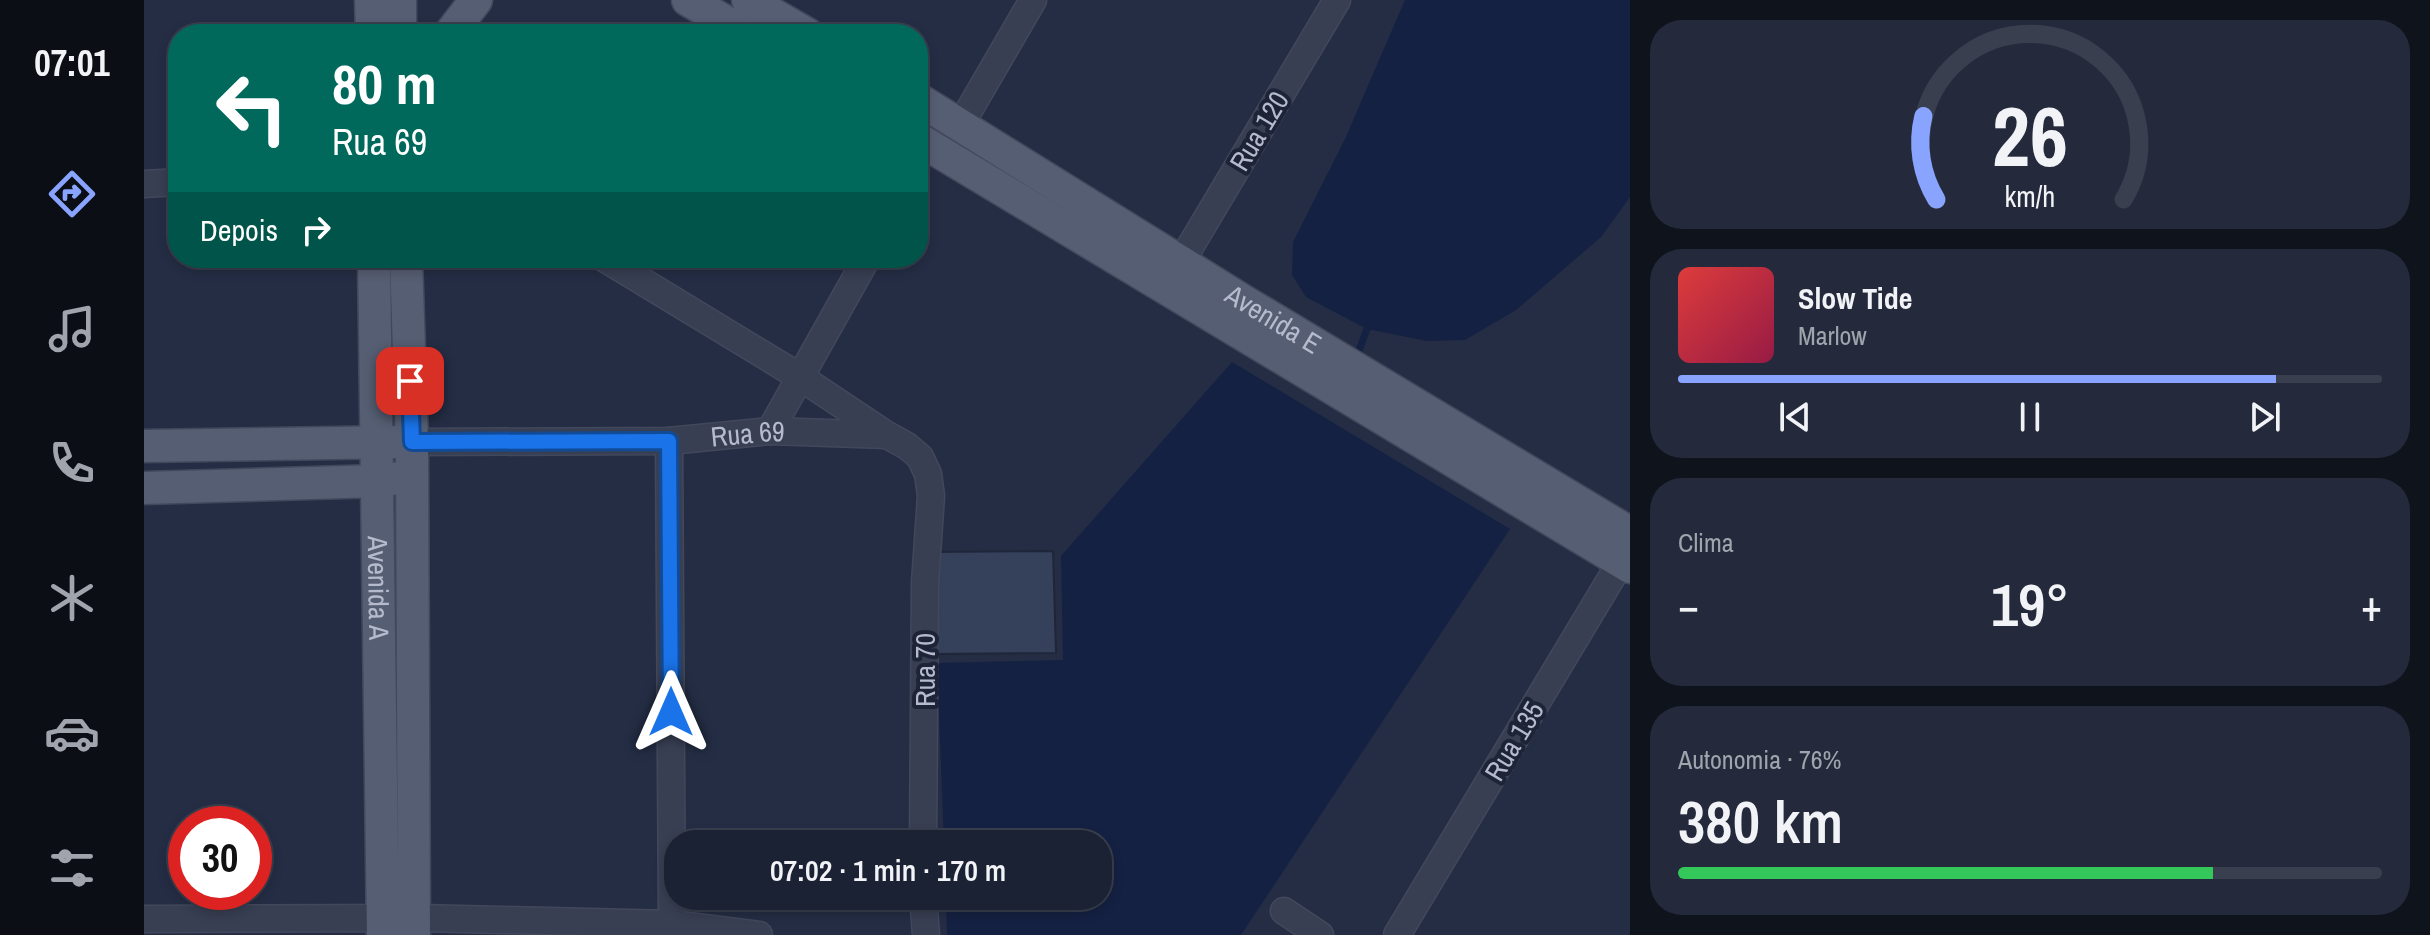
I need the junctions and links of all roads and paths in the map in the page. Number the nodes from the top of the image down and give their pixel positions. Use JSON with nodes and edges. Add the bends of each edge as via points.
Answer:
{"nodes":[{"id":1,"x":371,"y":0,"type":"edge"},
{"id":2,"x":400,"y":0,"type":"edge"},
{"id":3,"x":476,"y":0,"type":"edge"},
{"id":4,"x":688,"y":0,"type":"edge"},
{"id":5,"x":1033,"y":0,"type":"edge"},
{"id":6,"x":1337,"y":0,"type":"edge"},
{"id":7,"x":743,"y":15,"type":"edge"},
{"id":8,"x":372,"y":24,"type":"edge"},
{"id":9,"x":400,"y":24,"type":"edge"},
{"id":10,"x":458,"y":24,"type":"edge"},
{"id":11,"x":773,"y":24,"type":"edge"},
{"id":12,"x":928,"y":105,"type":"edge"},
{"id":13,"x":961,"y":124,"type":"junction"},
{"id":14,"x":928,"y":154,"type":"edge"},
{"id":15,"x":168,"y":183,"type":"edge"},
{"id":16,"x":144,"y":184,"type":"edge"},
{"id":17,"x":1181,"y":262,"type":"junction"},
{"id":18,"x":374,"y":268,"type":"edge"},
{"id":19,"x":406,"y":268,"type":"edge"},
{"id":20,"x":620,"y":268,"type":"edge"},
{"id":21,"x":861,"y":268,"type":"edge"},
{"id":22,"x":1220,"y":302,"type":"junction"},
{"id":23,"x":800,"y":377,"type":"junction"},
{"id":24,"x":770,"y":431,"type":"junction"},
{"id":25,"x":887,"y":435,"type":"junction"},
{"id":26,"x":376,"y":441,"type":"junction"},
{"id":27,"x":669,"y":441,"type":"junction"},
{"id":28,"x":412,"y":442,"type":"junction"},
{"id":29,"x":144,"y":446,"type":"edge"},
{"id":30,"x":411,"y":477,"type":"junction"},
{"id":31,"x":378,"y":481,"type":"junction"},
{"id":32,"x":144,"y":488,"type":"edge"},
{"id":33,"x":1628,"y":552,"type":"edge"},
{"id":34,"x":923,"y":830,"type":"edge"},
{"id":35,"x":924,"y":910,"type":"edge"},
{"id":36,"x":1284,"y":911,"type":"dead end"},
{"id":37,"x":144,"y":919,"type":"edge"},
{"id":38,"x":672,"y":924,"type":"junction"},
{"id":39,"x":383,"y":927,"type":"edge"},
{"id":40,"x":414,"y":927,"type":"edge"},
{"id":41,"x":759,"y":935,"type":"edge"},
{"id":42,"x":926,"y":935,"type":"edge"},
{"id":43,"x":1320,"y":935,"type":"edge"},
{"id":44,"x":1397,"y":935,"type":"edge"}],
"edges":[{"from":1,"to":8,"type":"main road"},
{"from":2,"to":9,"type":"main road"},
{"from":3,"to":10,"type":"main road"},
{"from":4,"to":7,"type":"main road"},
{"from":5,"to":13,"type":"street"},
{"from":6,"to":17,"type":"street","name":"Rua 120"},
{"from":7,"to":11,"type":"main road"},
{"from":12,"to":13,"type":"main road","name":"Avenida E"},
{"from":13,"to":17,"type":"main road","name":"Avenida E"},
{"from":14,"to":22,"type":"main road","name":"Avenida E"},
{"from":15,"to":16,"type":"street"},
{"from":17,"to":22,"type":"main road","name":"Avenida E"},
{"from":18,"to":26,"type":"main road","name":"Avenida A"},
{"from":19,"to":28,"type":"main road","name":"Avenida A"},
{"from":20,"to":23,"type":"street"},
{"from":21,"to":23,"type":"street"},
{"from":22,"to":33,"type":"main road","name":"Avenida E"},
{"from":23,"to":24,"type":"street"},
{"from":23,"to":25,"type":"street"},
{"from":24,"to":25,"type":"street","name":"Rua 69"},
{"from":24,"to":27,"type":"street","name":"Rua 69"},
{"from":25,"to":34,"type":"street","name":"Rua 70","via":[[920,457],[931,496]]},
{"from":26,"to":28,"type":"main road","name":"Rua 69"},
{"from":26,"to":29,"type":"main road","name":"Rua 69"},
{"from":26,"to":31,"type":"main road","name":"Avenida A"},
{"from":27,"to":28,"type":"street","name":"Rua 69"},
{"from":27,"to":38,"type":"street"},
{"from":28,"to":30,"type":"main road","name":"Avenida A"},
{"from":30,"to":31,"type":"main road"},
{"from":30,"to":40,"type":"main road","name":"Avenida A"},
{"from":31,"to":32,"type":"main road"},
{"from":31,"to":39,"type":"main road","name":"Avenida A"},
{"from":33,"to":44,"type":"street","name":"Rua 135"},
{"from":35,"to":42,"type":"street"},
{"from":36,"to":43,"type":"street"},
{"from":37,"to":39,"type":"street"},
{"from":38,"to":40,"type":"street"},
{"from":38,"to":41,"type":"street"},
{"from":39,"to":40,"type":"street"}]}
